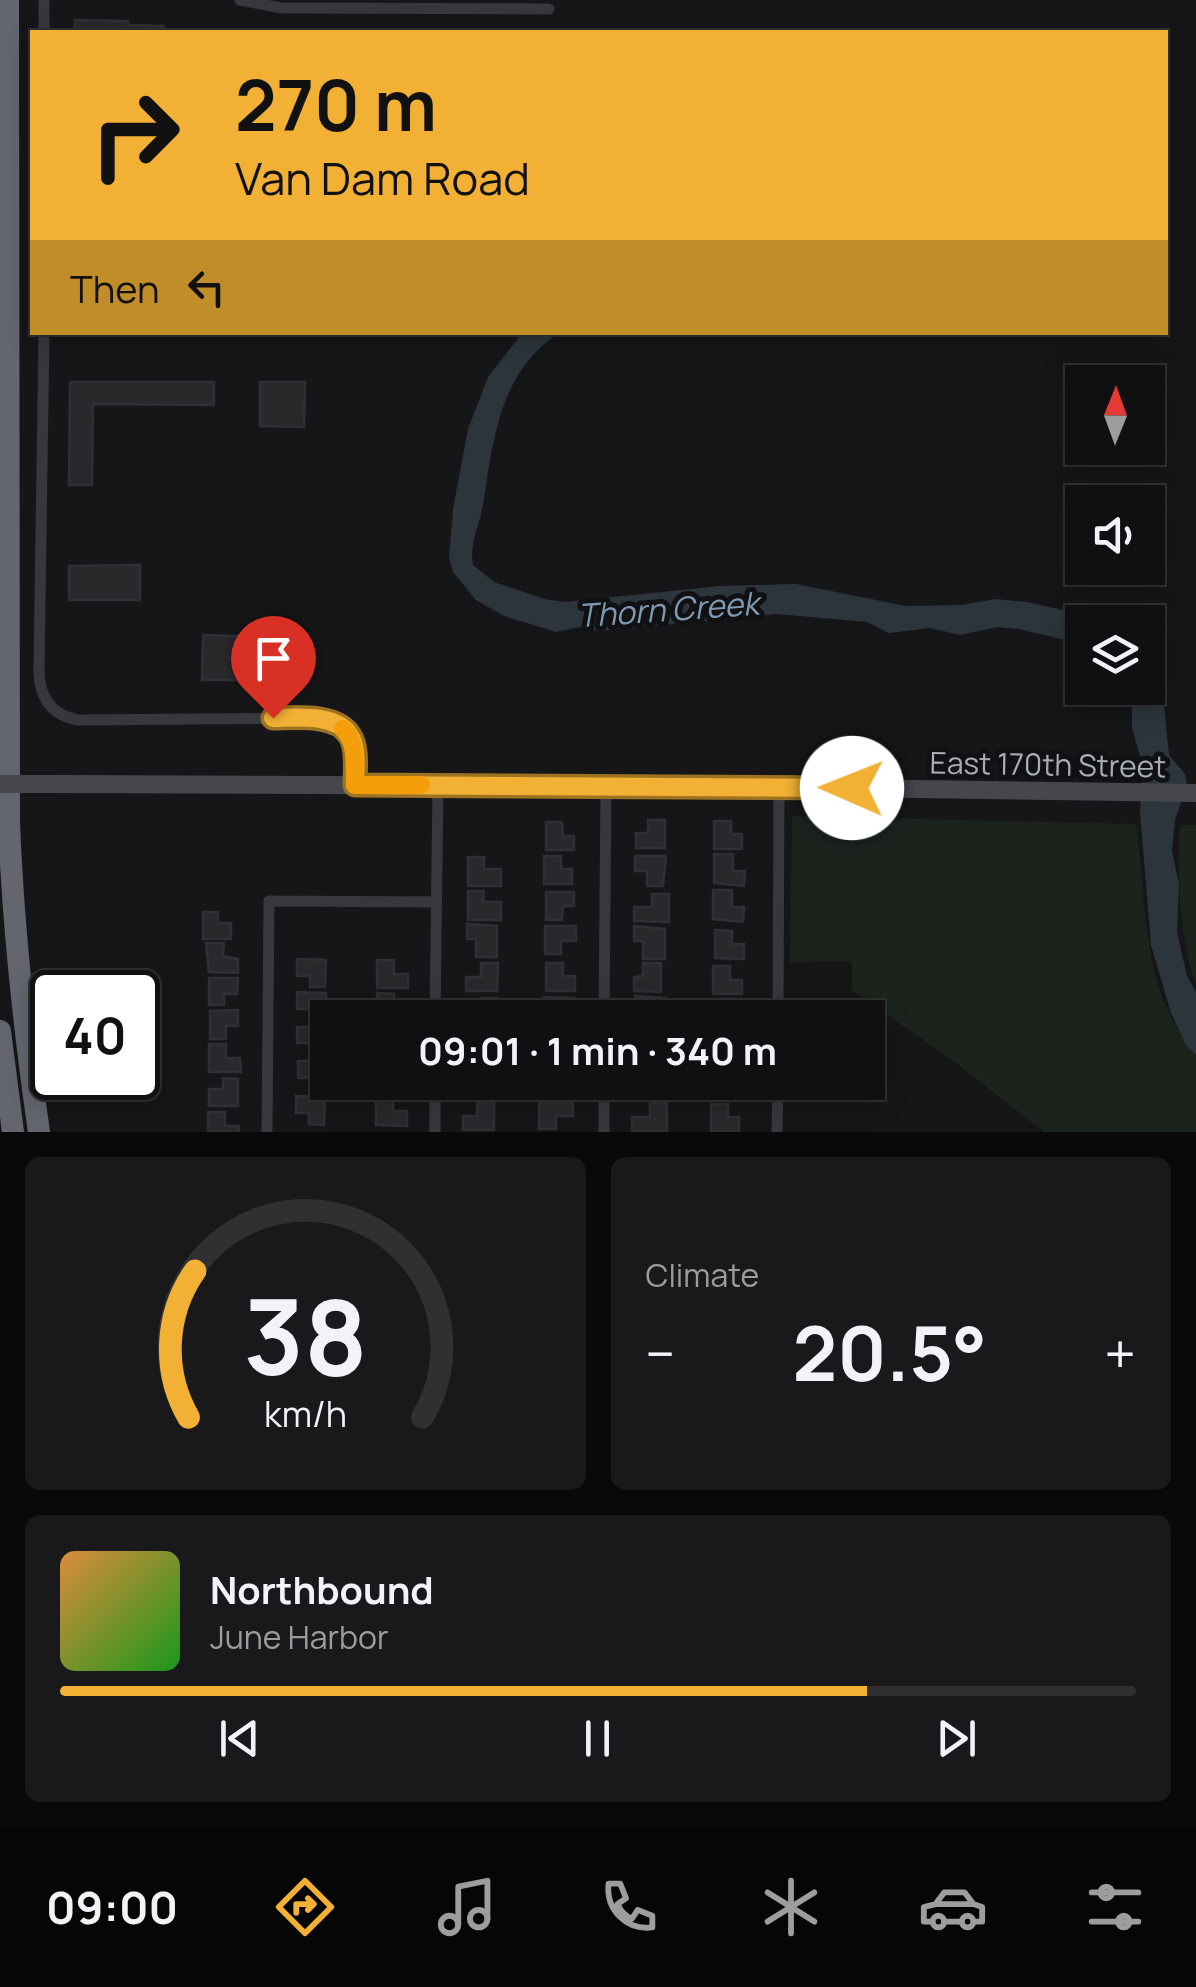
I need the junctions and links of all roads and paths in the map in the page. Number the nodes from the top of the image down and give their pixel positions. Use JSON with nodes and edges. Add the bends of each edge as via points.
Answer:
{"nodes":[{"id":1,"x":8,"y":0,"type":"edge"},
{"id":2,"x":44,"y":0,"type":"edge"},
{"id":3,"x":240,"y":0,"type":"edge"},
{"id":4,"x":549,"y":9,"type":"dead end"},
{"id":5,"x":44,"y":30,"type":"edge"},
{"id":6,"x":44,"y":335,"type":"edge"},
{"id":7,"x":0,"y":784,"type":"edge"},
{"id":8,"x":355,"y":785,"type":"junction"},
{"id":9,"x":438,"y":785,"type":"junction"},
{"id":10,"x":606,"y":787,"type":"junction"},
{"id":11,"x":780,"y":787,"type":"junction"},
{"id":12,"x":1196,"y":794,"type":"edge"},
{"id":13,"x":436,"y":902,"type":"junction"},
{"id":14,"x":436,"y":1000,"type":"edge"},
{"id":15,"x":604,"y":1000,"type":"edge"},
{"id":16,"x":778,"y":1000,"type":"edge"},
{"id":17,"x":0,"y":1031,"type":"edge"},
{"id":18,"x":435,"y":1100,"type":"edge"},
{"id":19,"x":604,"y":1100,"type":"edge"},
{"id":20,"x":778,"y":1100,"type":"edge"},
{"id":21,"x":13,"y":1132,"type":"edge"},
{"id":22,"x":40,"y":1132,"type":"edge"},
{"id":23,"x":267,"y":1132,"type":"edge"},
{"id":24,"x":435,"y":1132,"type":"edge"},
{"id":25,"x":604,"y":1132,"type":"edge"},
{"id":26,"x":777,"y":1132,"type":"edge"}],
"edges":[{"from":1,"to":22,"type":"highway","via":[[8,822],[22,1019]]},
{"from":2,"to":5,"type":"street"},
{"from":3,"to":4,"type":"street","via":[[280,8]]},
{"from":6,"to":8,"type":"street","via":[[44,700],[78,720],[326,721],[352,737]]},
{"from":7,"to":8,"type":"street","name":"East 170th Street","bridge":true},
{"from":8,"to":9,"type":"street","name":"East 170th Street"},
{"from":9,"to":10,"type":"street","name":"East 170th Street"},
{"from":9,"to":13,"type":"street"},
{"from":10,"to":11,"type":"street","name":"East 170th Street"},
{"from":10,"to":15,"type":"street"},
{"from":11,"to":12,"type":"street","name":"East 170th Street"},
{"from":11,"to":16,"type":"street"},
{"from":13,"to":14,"type":"street"},
{"from":13,"to":23,"type":"street","via":[[269,901]]},
{"from":17,"to":21,"type":"highway"},
{"from":18,"to":24,"type":"street"},
{"from":19,"to":25,"type":"street"},
{"from":20,"to":26,"type":"street"}]}
